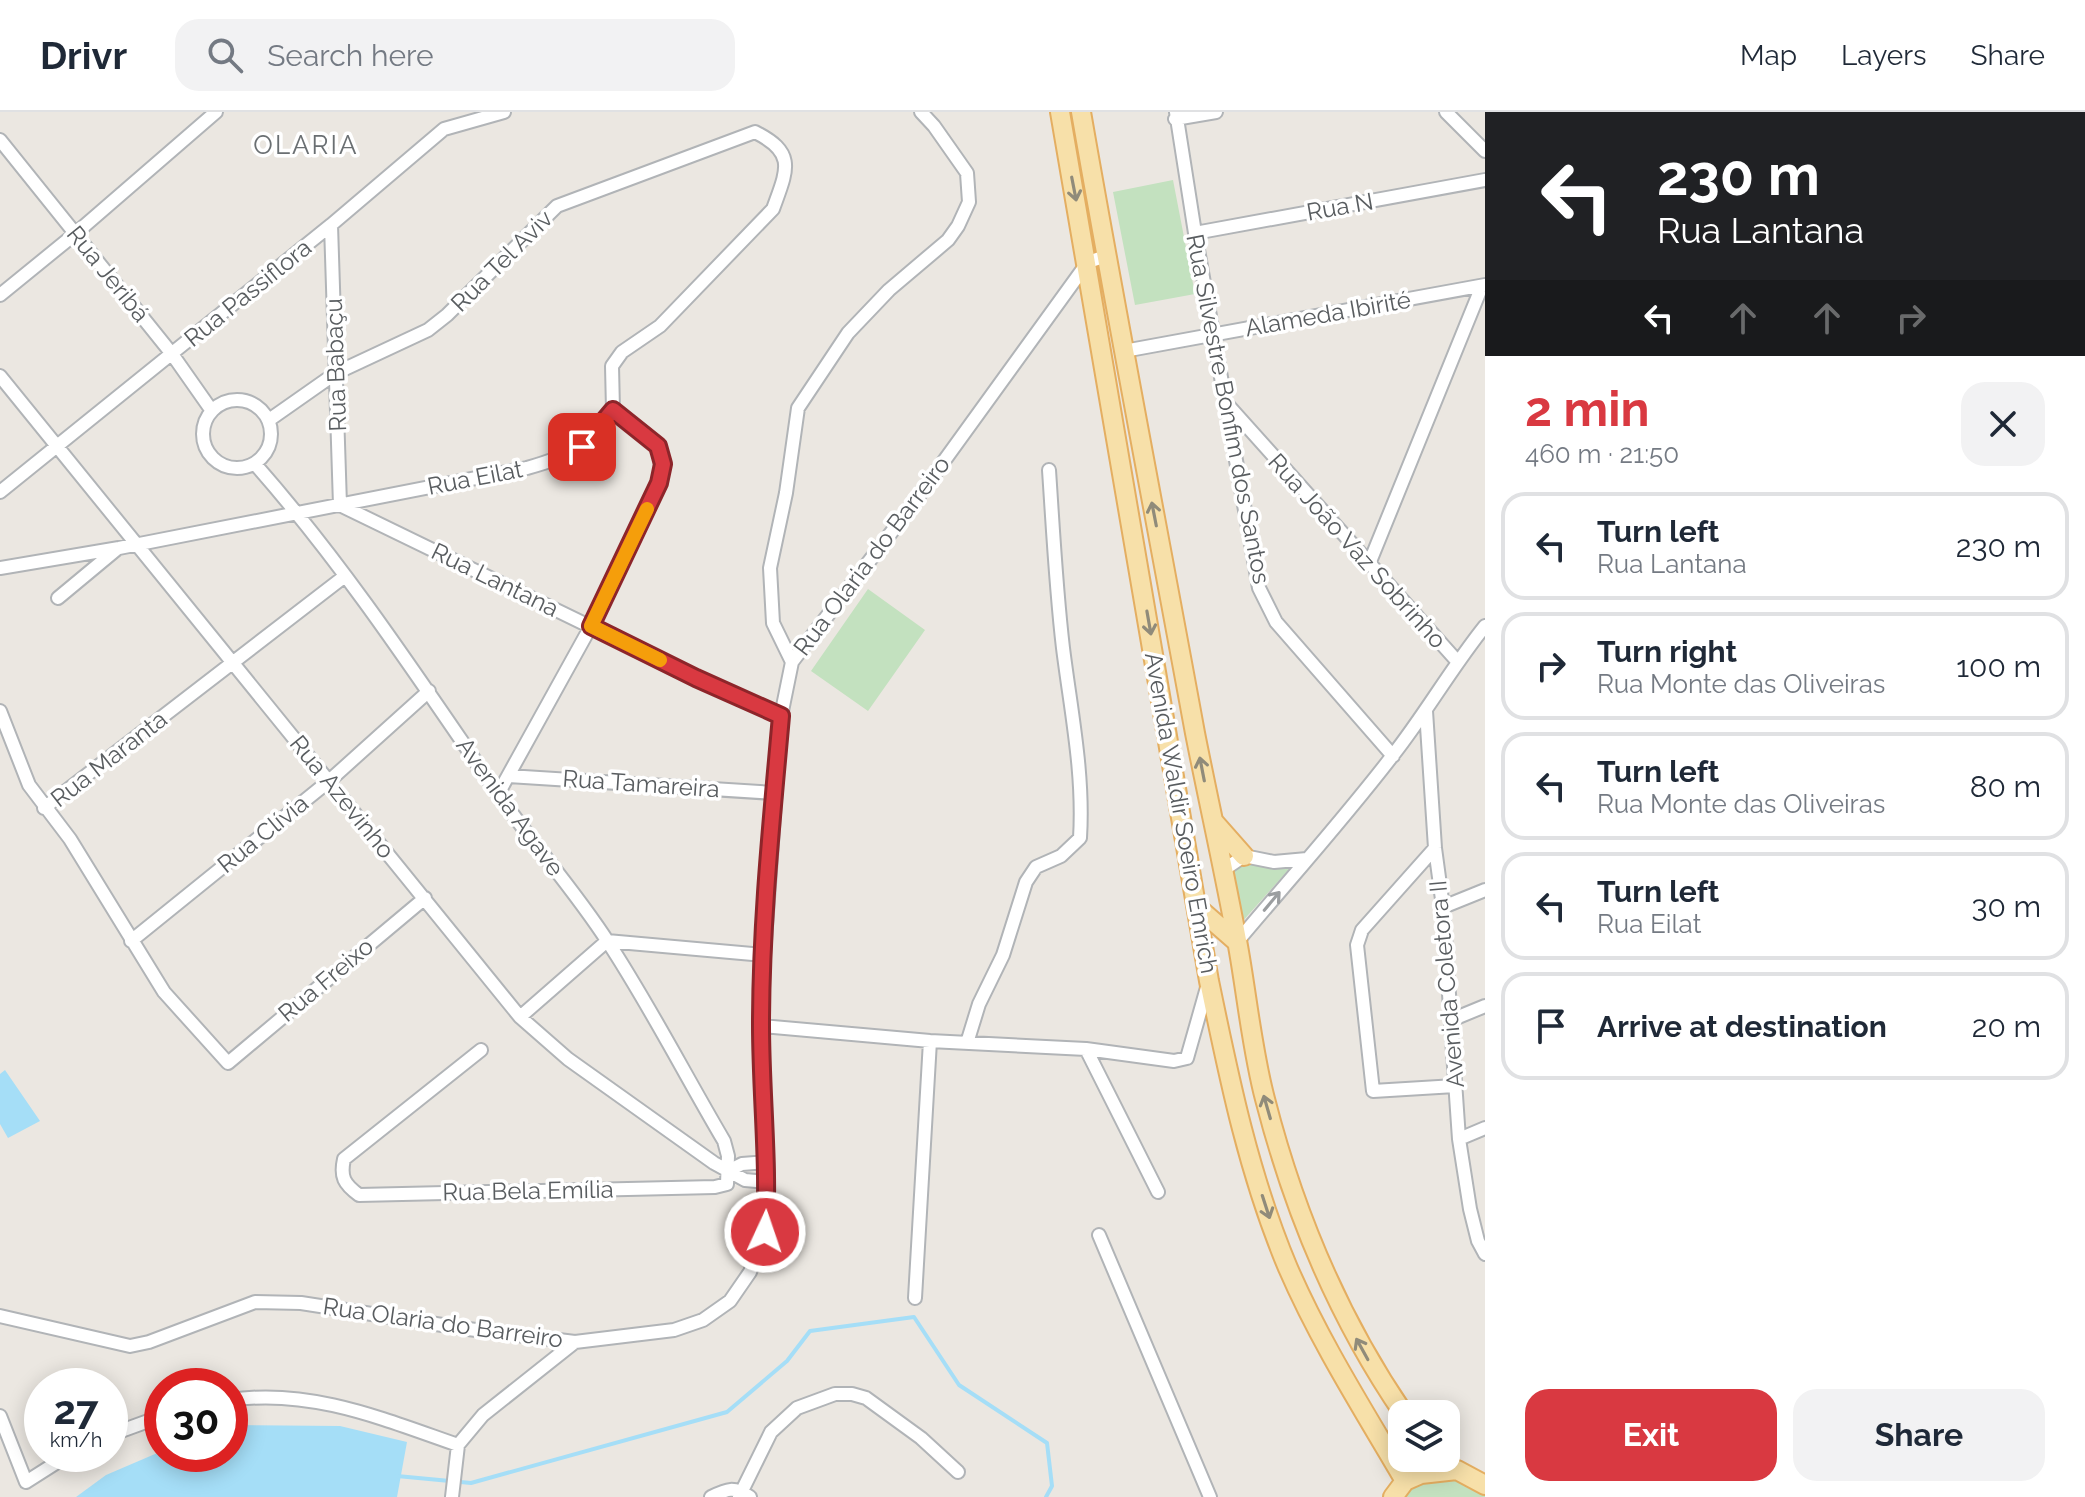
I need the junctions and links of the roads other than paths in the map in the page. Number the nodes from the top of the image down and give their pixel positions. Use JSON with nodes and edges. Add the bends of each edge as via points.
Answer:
{"nodes":[{"id":1,"x":216,"y":112,"type":"edge"},
{"id":2,"x":504,"y":112,"type":"edge"},
{"id":3,"x":921,"y":112,"type":"edge"},
{"id":4,"x":1060,"y":112,"type":"edge"},
{"id":5,"x":1081,"y":112,"type":"edge"},
{"id":6,"x":1216,"y":112,"type":"edge"},
{"id":7,"x":1446,"y":112,"type":"edge"},
{"id":8,"x":1175,"y":116,"type":"edge"},
{"id":9,"x":0,"y":140,"type":"edge"},
{"id":10,"x":1485,"y":151,"type":"edge"},
{"id":11,"x":1485,"y":180,"type":"edge"},
{"id":12,"x":331,"y":225,"type":"junction"},
{"id":13,"x":1195,"y":233,"type":"junction"},
{"id":14,"x":75,"y":234,"type":"junction"},
{"id":15,"x":1097,"y":259,"type":"junction"},
{"id":16,"x":1484,"y":285,"type":"edge"},
{"id":17,"x":0,"y":295,"type":"edge"},
{"id":18,"x":1213,"y":335,"type":"junction"},
{"id":19,"x":1124,"y":351,"type":"junction"},
{"id":20,"x":172,"y":354,"type":"junction"},
{"id":21,"x":336,"y":373,"type":"junction"},
{"id":22,"x":0,"y":376,"type":"edge"},
{"id":23,"x":1226,"y":404,"type":"junction"},
{"id":24,"x":613,"y":410,"type":"junction"},
{"id":25,"x":212,"y":411,"type":"junction"},
{"id":26,"x":269,"y":420,"type":"junction"},
{"id":27,"x":58,"y":448,"type":"junction"},
{"id":28,"x":255,"y":464,"type":"junction"},
{"id":29,"x":1049,"y":470,"type":"dead end"},
{"id":30,"x":0,"y":492,"type":"edge"},
{"id":31,"x":340,"y":505,"type":"junction"},
{"id":32,"x":298,"y":513,"type":"junction"},
{"id":33,"x":134,"y":544,"type":"junction"},
{"id":34,"x":119,"y":548,"type":"junction"},
{"id":35,"x":1369,"y":564,"type":"junction"},
{"id":36,"x":0,"y":568,"type":"edge"},
{"id":37,"x":345,"y":576,"type":"junction"},
{"id":38,"x":58,"y":598,"type":"dead end"},
{"id":39,"x":591,"y":626,"type":"junction"},
{"id":40,"x":1485,"y":626,"type":"edge"},
{"id":41,"x":232,"y":661,"type":"junction"},
{"id":42,"x":1457,"y":661,"type":"junction"},
{"id":43,"x":792,"y":662,"type":"junction"},
{"id":44,"x":429,"y":691,"type":"junction"},
{"id":45,"x":0,"y":711,"type":"edge"},
{"id":46,"x":1426,"y":711,"type":"junction"},
{"id":47,"x":781,"y":716,"type":"junction"},
{"id":48,"x":1393,"y":756,"type":"junction"},
{"id":49,"x":508,"y":776,"type":"junction"},
{"id":50,"x":329,"y":781,"type":"junction"},
{"id":51,"x":774,"y":793,"type":"junction"},
{"id":52,"x":498,"y":794,"type":"junction"},
{"id":53,"x":44,"y":808,"type":"junction"},
{"id":54,"x":1212,"y":820,"type":"junction"},
{"id":55,"x":1435,"y":848,"type":"junction"},
{"id":56,"x":1244,"y":856,"type":"junction"},
{"id":57,"x":1307,"y":859,"type":"junction"},
{"id":58,"x":1222,"y":871,"type":"junction"},
{"id":59,"x":1485,"y":890,"type":"edge"},
{"id":60,"x":425,"y":898,"type":"junction"},
{"id":61,"x":1196,"y":900,"type":"junction"},
{"id":62,"x":1443,"y":907,"type":"junction"},
{"id":63,"x":131,"y":941,"type":"junction"},
{"id":64,"x":607,"y":941,"type":"junction"},
{"id":65,"x":1237,"y":942,"type":"junction"},
{"id":66,"x":764,"y":955,"type":"junction"},
{"id":67,"x":1209,"y":981,"type":"junction"},
{"id":68,"x":1485,"y":1006,"type":"edge"},
{"id":69,"x":520,"y":1017,"type":"junction"},
{"id":70,"x":1451,"y":1020,"type":"junction"},
{"id":71,"x":761,"y":1026,"type":"junction"},
{"id":72,"x":930,"y":1041,"type":"junction"},
{"id":73,"x":967,"y":1043,"type":"junction"},
{"id":74,"x":1086,"y":1049,"type":"junction"},
{"id":75,"x":481,"y":1050,"type":"dead end"},
{"id":76,"x":228,"y":1063,"type":"joint"},
{"id":77,"x":1455,"y":1086,"type":"junction"},
{"id":78,"x":1485,"y":1128,"type":"edge"},
{"id":79,"x":1459,"y":1139,"type":"junction"},
{"id":80,"x":767,"y":1162,"type":"junction"},
{"id":81,"x":728,"y":1171,"type":"junction"},
{"id":82,"x":768,"y":1182,"type":"junction"},
{"id":83,"x":1158,"y":1192,"type":"dead end"},
{"id":84,"x":1099,"y":1235,"type":"dead end"},
{"id":85,"x":1481,"y":1239,"type":"edge"},
{"id":86,"x":1485,"y":1254,"type":"edge"},
{"id":87,"x":915,"y":1298,"type":"dead end"},
{"id":88,"x":0,"y":1316,"type":"edge"},
{"id":89,"x":575,"y":1342,"type":"junction"},
{"id":90,"x":248,"y":1397,"type":"edge"},
{"id":91,"x":1394,"y":1400,"type":"edge"},
{"id":92,"x":0,"y":1416,"type":"edge"},
{"id":93,"x":458,"y":1445,"type":"junction"},
{"id":94,"x":1460,"y":1470,"type":"edge"},
{"id":95,"x":42,"y":1472,"type":"edge"},
{"id":96,"x":958,"y":1472,"type":"dead end"},
{"id":97,"x":1427,"y":1472,"type":"edge"},
{"id":98,"x":1405,"y":1481,"type":"junction"},
{"id":99,"x":1485,"y":1485,"type":"edge"},
{"id":100,"x":743,"y":1495,"type":"edge"},
{"id":101,"x":452,"y":1497,"type":"edge"},
{"id":102,"x":711,"y":1497,"type":"edge"},
{"id":103,"x":1210,"y":1497,"type":"edge"},
{"id":104,"x":1393,"y":1497,"type":"edge"}],
"edges":[{"from":1,"to":14,"type":"street"},
{"from":2,"to":12,"type":"street","name":"Rua Passiflora","via":[[444,129]]},
{"from":3,"to":43,"type":"street","via":[[967,173],[969,202],[948,240],[848,333],[798,408],[770,568],[773,623]]},
{"from":4,"to":15,"type":"main road","name":"Avenida Waldir Soeiro Emrich","one_way":true},
{"from":5,"to":15,"type":"main road","name":"Avenida Waldir Soeiro Emrich"},
{"from":6,"to":8,"type":"street"},
{"from":7,"to":10,"type":"street"},
{"from":8,"to":13,"type":"street","name":"Rua Silvestre Bonfim dos Santos"},
{"from":9,"to":14,"type":"street","name":"Rua Jeribá"},
{"from":11,"to":13,"type":"street","name":"Rua N"},
{"from":12,"to":20,"type":"street","name":"Rua Passiflora"},
{"from":12,"to":21,"type":"street","name":"Rua Babaçu"},
{"from":13,"to":18,"type":"street","name":"Rua Silvestre Bonfim dos Santos"},
{"from":14,"to":17,"type":"street"},
{"from":14,"to":20,"type":"street","name":"Rua Jeribá"},
{"from":15,"to":19,"type":"main road","name":"Avenida Waldir Soeiro Emrich"},
{"from":15,"to":43,"type":"street","name":"Rua Olaria do Barreiro"},
{"from":15,"to":61,"type":"main road","name":"Avenida Waldir Soeiro Emrich","one_way":true},
{"from":16,"to":18,"type":"street","name":"Alameda Ibirité"},
{"from":16,"to":35,"type":"street"},
{"from":18,"to":19,"type":"street","name":"Alameda Ibirité"},
{"from":18,"to":23,"type":"street","name":"Rua Silvestre Bonfim dos Santos"},
{"from":54,"to":19,"type":"main road","name":"Avenida Waldir Soeiro Emrich","one_way":true},
{"from":20,"to":25,"type":"street","name":"Rua Jeribá"},
{"from":20,"to":27,"type":"street","name":"Rua Passiflora"},
{"from":21,"to":24,"type":"street","name":"Rua Tel Aviv","via":[[428,330],[557,206],[755,132],[775,142],[786,159],[773,209],[660,326],[622,352],[612,366]]},
{"from":21,"to":26,"type":"street","name":"Rua Tel Aviv"},
{"from":21,"to":31,"type":"street","name":"Rua Babaçu"},
{"from":22,"to":27,"type":"street","name":"Rua Azevinho"},
{"from":23,"to":35,"type":"street","name":"Rua João Vaz Sobrinho"},
{"from":23,"to":48,"type":"street","name":"Rua Silvestre Bonfim dos Santos","via":[[1259,588],[1276,622]]},
{"from":24,"to":31,"type":"street","name":"Rua Eilat","via":[[582,447],[563,458]]},
{"from":24,"to":39,"type":"street","via":[[658,446],[663,464],[659,483]]},
{"from":25,"to":26,"type":"street","via":[[243,400]]},
{"from":25,"to":28,"type":"street","via":[[203,430],[208,452],[235,469]]},
{"from":26,"to":28,"type":"street","via":[[268,450]]},
{"from":27,"to":30,"type":"street","name":"Rua Passiflora"},
{"from":27,"to":33,"type":"street","name":"Rua Azevinho"},
{"from":28,"to":32,"type":"street","name":"Avenida Agave"},
{"from":29,"to":73,"type":"street","via":[[1059,608],[1078,742],[1080,838],[1061,856],[1036,867],[1026,882]]},
{"from":31,"to":32,"type":"street","name":"Rua Eilat"},
{"from":31,"to":39,"type":"street","name":"Rua Lantana"},
{"from":32,"to":33,"type":"street","name":"Rua Eilat"},
{"from":32,"to":37,"type":"street","name":"Avenida Agave"},
{"from":33,"to":34,"type":"street","name":"Rua Eilat"},
{"from":33,"to":41,"type":"street","name":"Rua Azevinho"},
{"from":34,"to":36,"type":"street","name":"Rua Eilat"},
{"from":34,"to":38,"type":"street"},
{"from":35,"to":42,"type":"street","name":"Rua João Vaz Sobrinho"},
{"from":37,"to":41,"type":"street","name":"Rua Maranta"},
{"from":37,"to":44,"type":"street","name":"Avenida Agave"},
{"from":39,"to":47,"type":"street","name":"Rua Lantana"},
{"from":39,"to":49,"type":"street"},
{"from":40,"to":42,"type":"street"},
{"from":41,"to":50,"type":"street","name":"Rua Azevinho"},
{"from":41,"to":53,"type":"street","name":"Rua Maranta"},
{"from":42,"to":46,"type":"street"},
{"from":43,"to":47,"type":"street","name":"Rua Olaria do Barreiro"},
{"from":44,"to":50,"type":"street","name":"Rua Clívia"},
{"from":44,"to":52,"type":"street","name":"Avenida Agave"},
{"from":45,"to":53,"type":"street","via":[[29,785]]},
{"from":46,"to":48,"type":"street"},
{"from":46,"to":55,"type":"street","name":"Avenida Coletora II"},
{"from":47,"to":51,"type":"street","name":"Rua Olaria do Barreiro"},
{"from":48,"to":57,"type":"street"},
{"from":49,"to":51,"type":"street","name":"Rua Tamareira"},
{"from":49,"to":52,"type":"street"},
{"from":50,"to":60,"type":"street","name":"Rua Azevinho"},
{"from":50,"to":63,"type":"street","name":"Rua Clívia"},
{"from":51,"to":66,"type":"street","name":"Rua Olaria do Barreiro"},
{"from":52,"to":64,"type":"street","name":"Avenida Agave"},
{"from":53,"to":63,"type":"street","name":"Rua Maranta","via":[[78,852]]},
{"from":54,"to":56,"type":"main road"},
{"from":54,"to":58,"type":"main road","name":"Avenida Waldir Soeiro Emrich"},
{"from":55,"to":62,"type":"street","name":"Avenida Coletora II"},
{"from":55,"to":77,"type":"street","via":[[1362,930],[1357,945],[1373,1091]]},
{"from":56,"to":57,"type":"street","via":[[1274,862]]},
{"from":56,"to":58,"type":"street"},
{"from":65,"to":57,"type":"street","one_way":true},
{"from":58,"to":61,"type":"main road"},
{"from":58,"to":65,"type":"main road","name":"Avenida Waldir Soeiro Emrich"},
{"from":59,"to":62,"type":"street"},
{"from":60,"to":69,"type":"street","name":"Rua Azevinho"},
{"from":60,"to":76,"type":"street","name":"Rua Freixo"},
{"from":61,"to":65,"type":"main road"},
{"from":61,"to":67,"type":"main road","name":"Avenida Waldir Soeiro Emrich"},
{"from":62,"to":70,"type":"street","name":"Avenida Coletora II"},
{"from":63,"to":76,"type":"street","name":"Rua Maranta","via":[[164,992]]},
{"from":64,"to":66,"type":"street"},
{"from":64,"to":69,"type":"street"},
{"from":64,"to":81,"type":"street","name":"Avenida Agave","via":[[724,1141]]},
{"from":91,"to":65,"type":"main road","name":"Avenida Waldir Soeiro Emrich","one_way":true,"via":[[1345,1319],[1295,1199],[1264,1097]]},
{"from":66,"to":71,"type":"street","name":"Rua Olaria do Barreiro"},
{"from":67,"to":74,"type":"street","via":[[1187,1058],[1174,1061]]},
{"from":67,"to":98,"type":"main road","name":"Avenida Waldir Soeiro Emrich","one_way":true,"via":[[1238,1120],[1286,1265],[1312,1322]]},
{"from":68,"to":70,"type":"street"},
{"from":69,"to":81,"type":"street","name":"Rua Azevinho","via":[[568,1059]]},
{"from":70,"to":77,"type":"street","name":"Avenida Coletora II"},
{"from":71,"to":72,"type":"street"},
{"from":71,"to":80,"type":"street","name":"Rua Olaria do Barreiro"},
{"from":72,"to":73,"type":"street"},
{"from":72,"to":87,"type":"street"},
{"from":73,"to":74,"type":"street"},
{"from":74,"to":83,"type":"street"},
{"from":75,"to":81,"type":"street","name":"Rua Bela Emília","via":[[344,1159],[341,1173],[346,1185],[359,1195],[715,1187],[727,1184]]},
{"from":77,"to":79,"type":"street","name":"Avenida Coletora II"},
{"from":78,"to":79,"type":"street"},
{"from":79,"to":85,"type":"street","name":"Avenida Coletora II"},
{"from":80,"to":81,"type":"street"},
{"from":80,"to":82,"type":"street","name":"Rua Olaria do Barreiro"},
{"from":81,"to":82,"type":"street","name":"Rua Azevinho","via":[[745,1180]]},
{"from":82,"to":89,"type":"street","name":"Rua Olaria do Barreiro","via":[[765,1232],[750,1272],[730,1301],[703,1320],[674,1330]]},
{"from":84,"to":103,"type":"street"},
{"from":85,"to":86,"type":"street","name":"Avenida Coletora II"},
{"from":88,"to":89,"type":"street","name":"Rua Olaria do Barreiro","via":[[130,1346],[255,1302],[301,1303]]},
{"from":89,"to":93,"type":"street","via":[[483,1415]]},
{"from":90,"to":93,"type":"street","via":[[346,1407]]},
{"from":92,"to":95,"type":"street","via":[[26,1482]]},
{"from":93,"to":101,"type":"street"},
{"from":94,"to":99,"type":"main road"},
{"from":96,"to":100,"type":"street","via":[[866,1398],[835,1394],[797,1408],[771,1432]]},
{"from":97,"to":98,"type":"main road"},
{"from":98,"to":104,"type":"main road"},
{"from":100,"to":102,"type":"street","via":[[729,1488]]}]}
